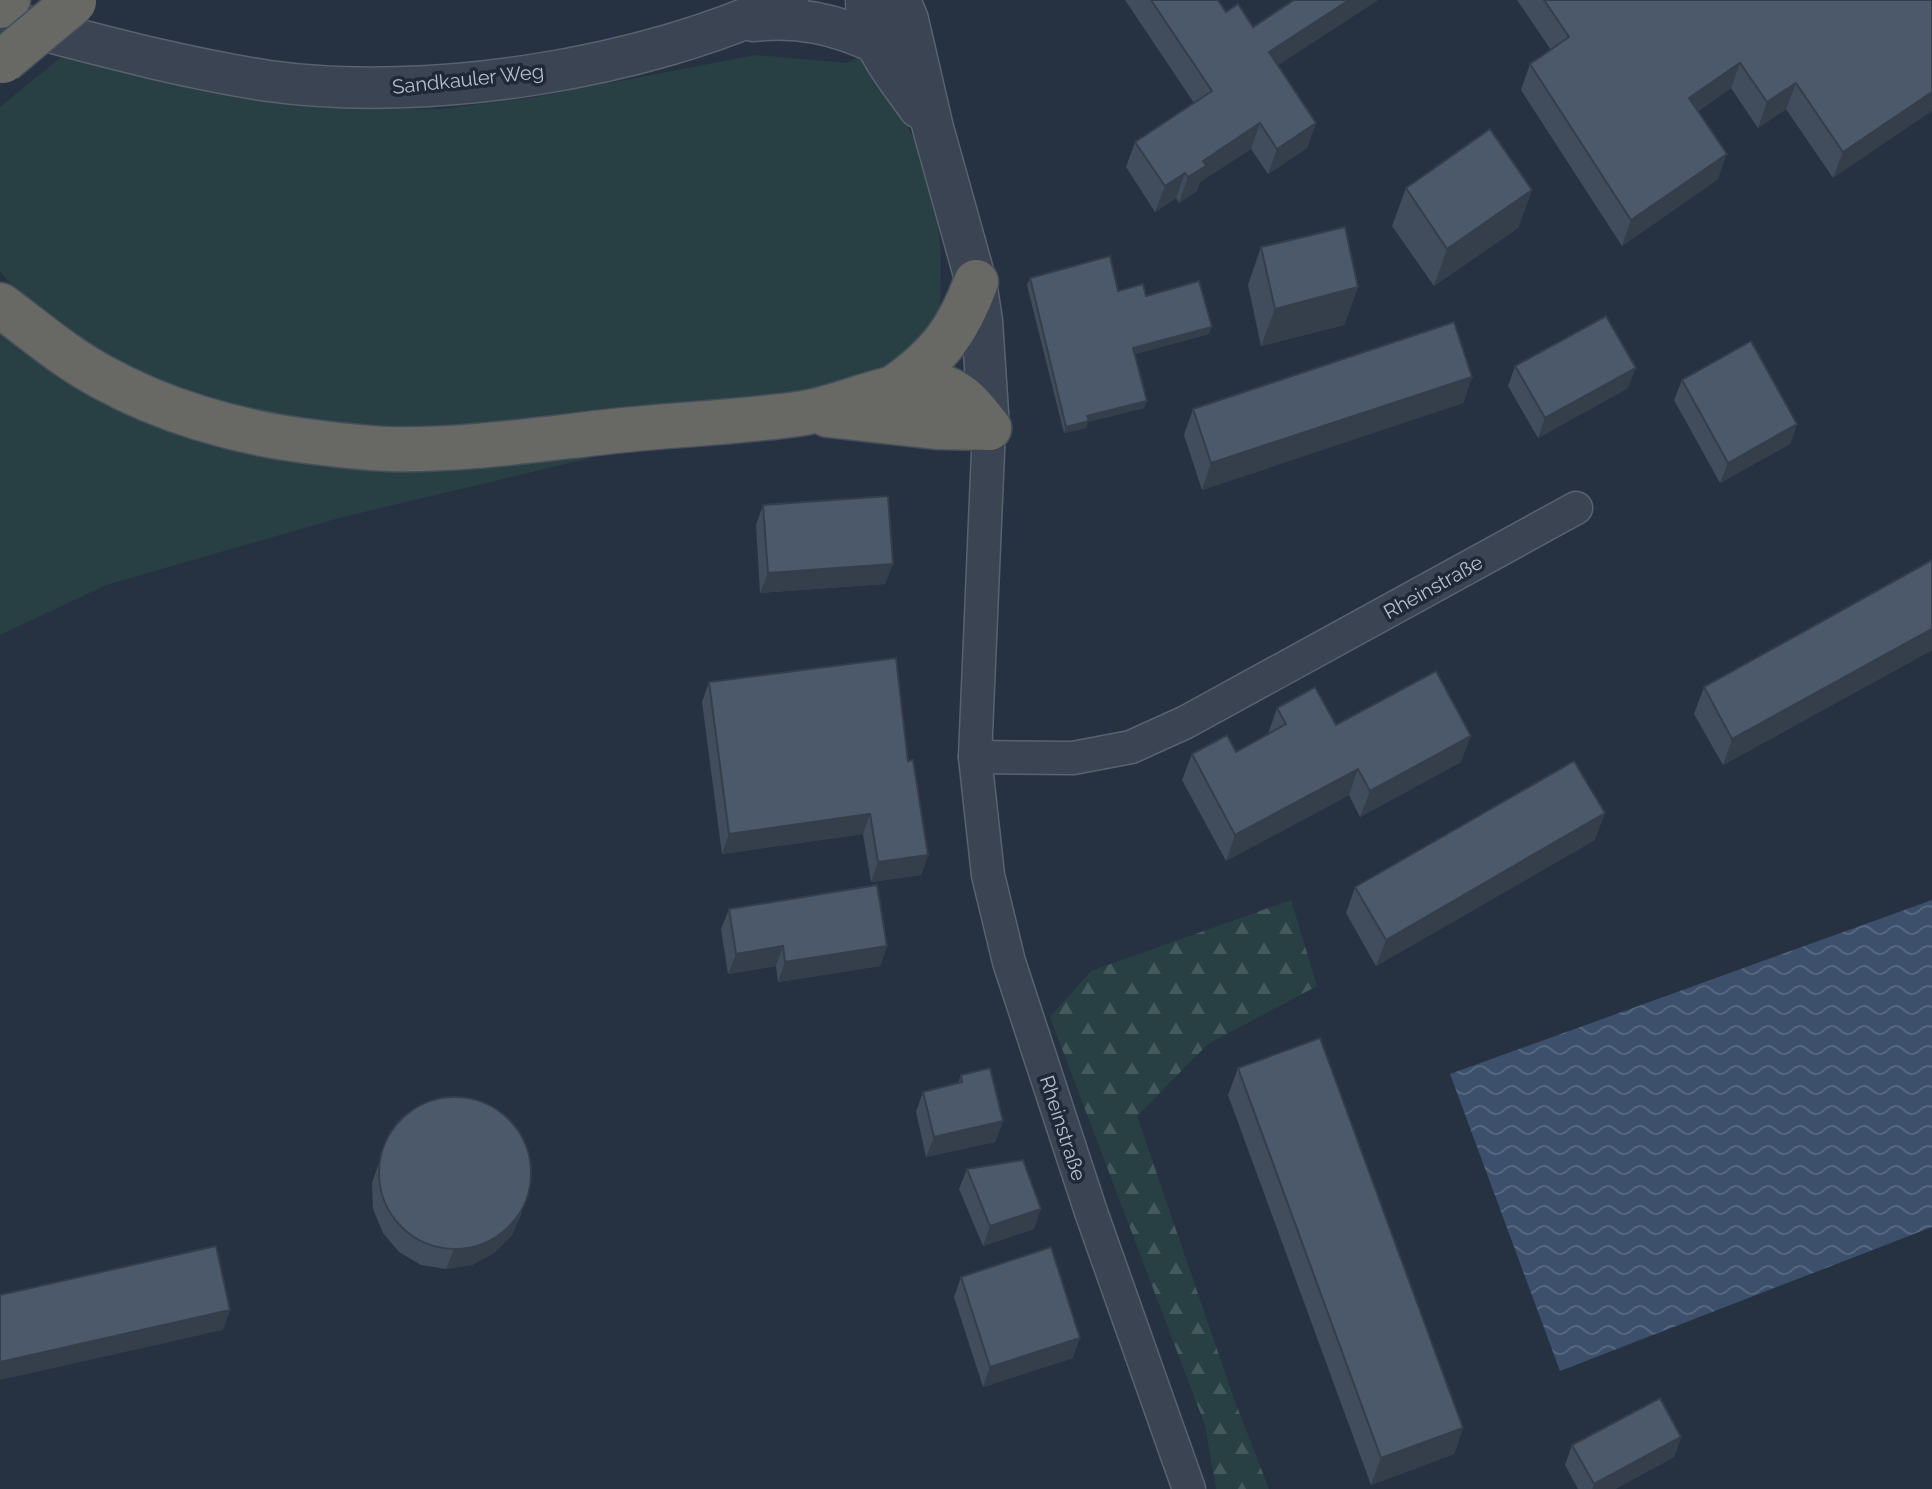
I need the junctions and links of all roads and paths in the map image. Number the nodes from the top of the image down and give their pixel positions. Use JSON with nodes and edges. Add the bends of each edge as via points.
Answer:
{"nodes":[{"id":1,"x":8,"y":0,"type":"edge"},
{"id":2,"x":788,"y":0,"type":"edge"},
{"id":3,"x":866,"y":0,"type":"edge"},
{"id":4,"x":900,"y":0,"type":"edge"},
{"id":5,"x":76,"y":1,"type":"edge"},
{"id":6,"x":0,"y":6,"type":"edge"},
{"id":7,"x":734,"y":23,"type":"junction"},
{"id":8,"x":874,"y":42,"type":"junction"},
{"id":9,"x":1,"y":53,"type":"edge"},
{"id":10,"x":933,"y":128,"type":"junction"},
{"id":11,"x":976,"y":282,"type":"junction"},
{"id":12,"x":0,"y":305,"type":"edge"},
{"id":13,"x":895,"y":387,"type":"junction"},
{"id":14,"x":806,"y":412,"type":"junction"},
{"id":15,"x":989,"y":428,"type":"junction"},
{"id":16,"x":1576,"y":508,"type":"dead end"},
{"id":17,"x":975,"y":757,"type":"junction"},
{"id":18,"x":1189,"y":1489,"type":"edge"}],
"edges":[{"from":1,"to":6,"type":"highway"},
{"from":2,"to":7,"type":"street","name":"Sandkauler Weg"},
{"from":3,"to":8,"type":"street","name":"Rheinstraße"},
{"from":4,"to":10,"type":"street","name":"Rheinstraße"},
{"from":5,"to":9,"type":"highway","bridge":true},
{"from":7,"to":8,"type":"street","via":[[813,20]]},
{"from":7,"to":9,"type":"street","name":"Sandkauler Weg","via":[[644,52],[574,67],[412,88],[271,81],[196,68]]},
{"from":8,"to":10,"type":"street","name":"Rheinstraße"},
{"from":10,"to":11,"type":"street","name":"Rheinstraße"},
{"from":11,"to":13,"type":"highway","via":[[946,343]]},
{"from":11,"to":15,"type":"street","name":"Rheinstraße"},
{"from":12,"to":14,"type":"highway","via":[[58,350],[131,391],[241,429],[294,440],[390,449],[430,447]]},
{"from":13,"to":14,"type":"highway"},
{"from":13,"to":15,"type":"highway","via":[[927,385],[954,392]]},
{"from":14,"to":15,"type":"highway"},
{"from":15,"to":17,"type":"street","name":"Rheinstraße"},
{"from":16,"to":17,"type":"street","name":"Rheinstraße","via":[[1131,747],[1073,758]]},
{"from":17,"to":18,"type":"street","name":"Rheinstraße","via":[[988,875],[1009,962]]}]}
